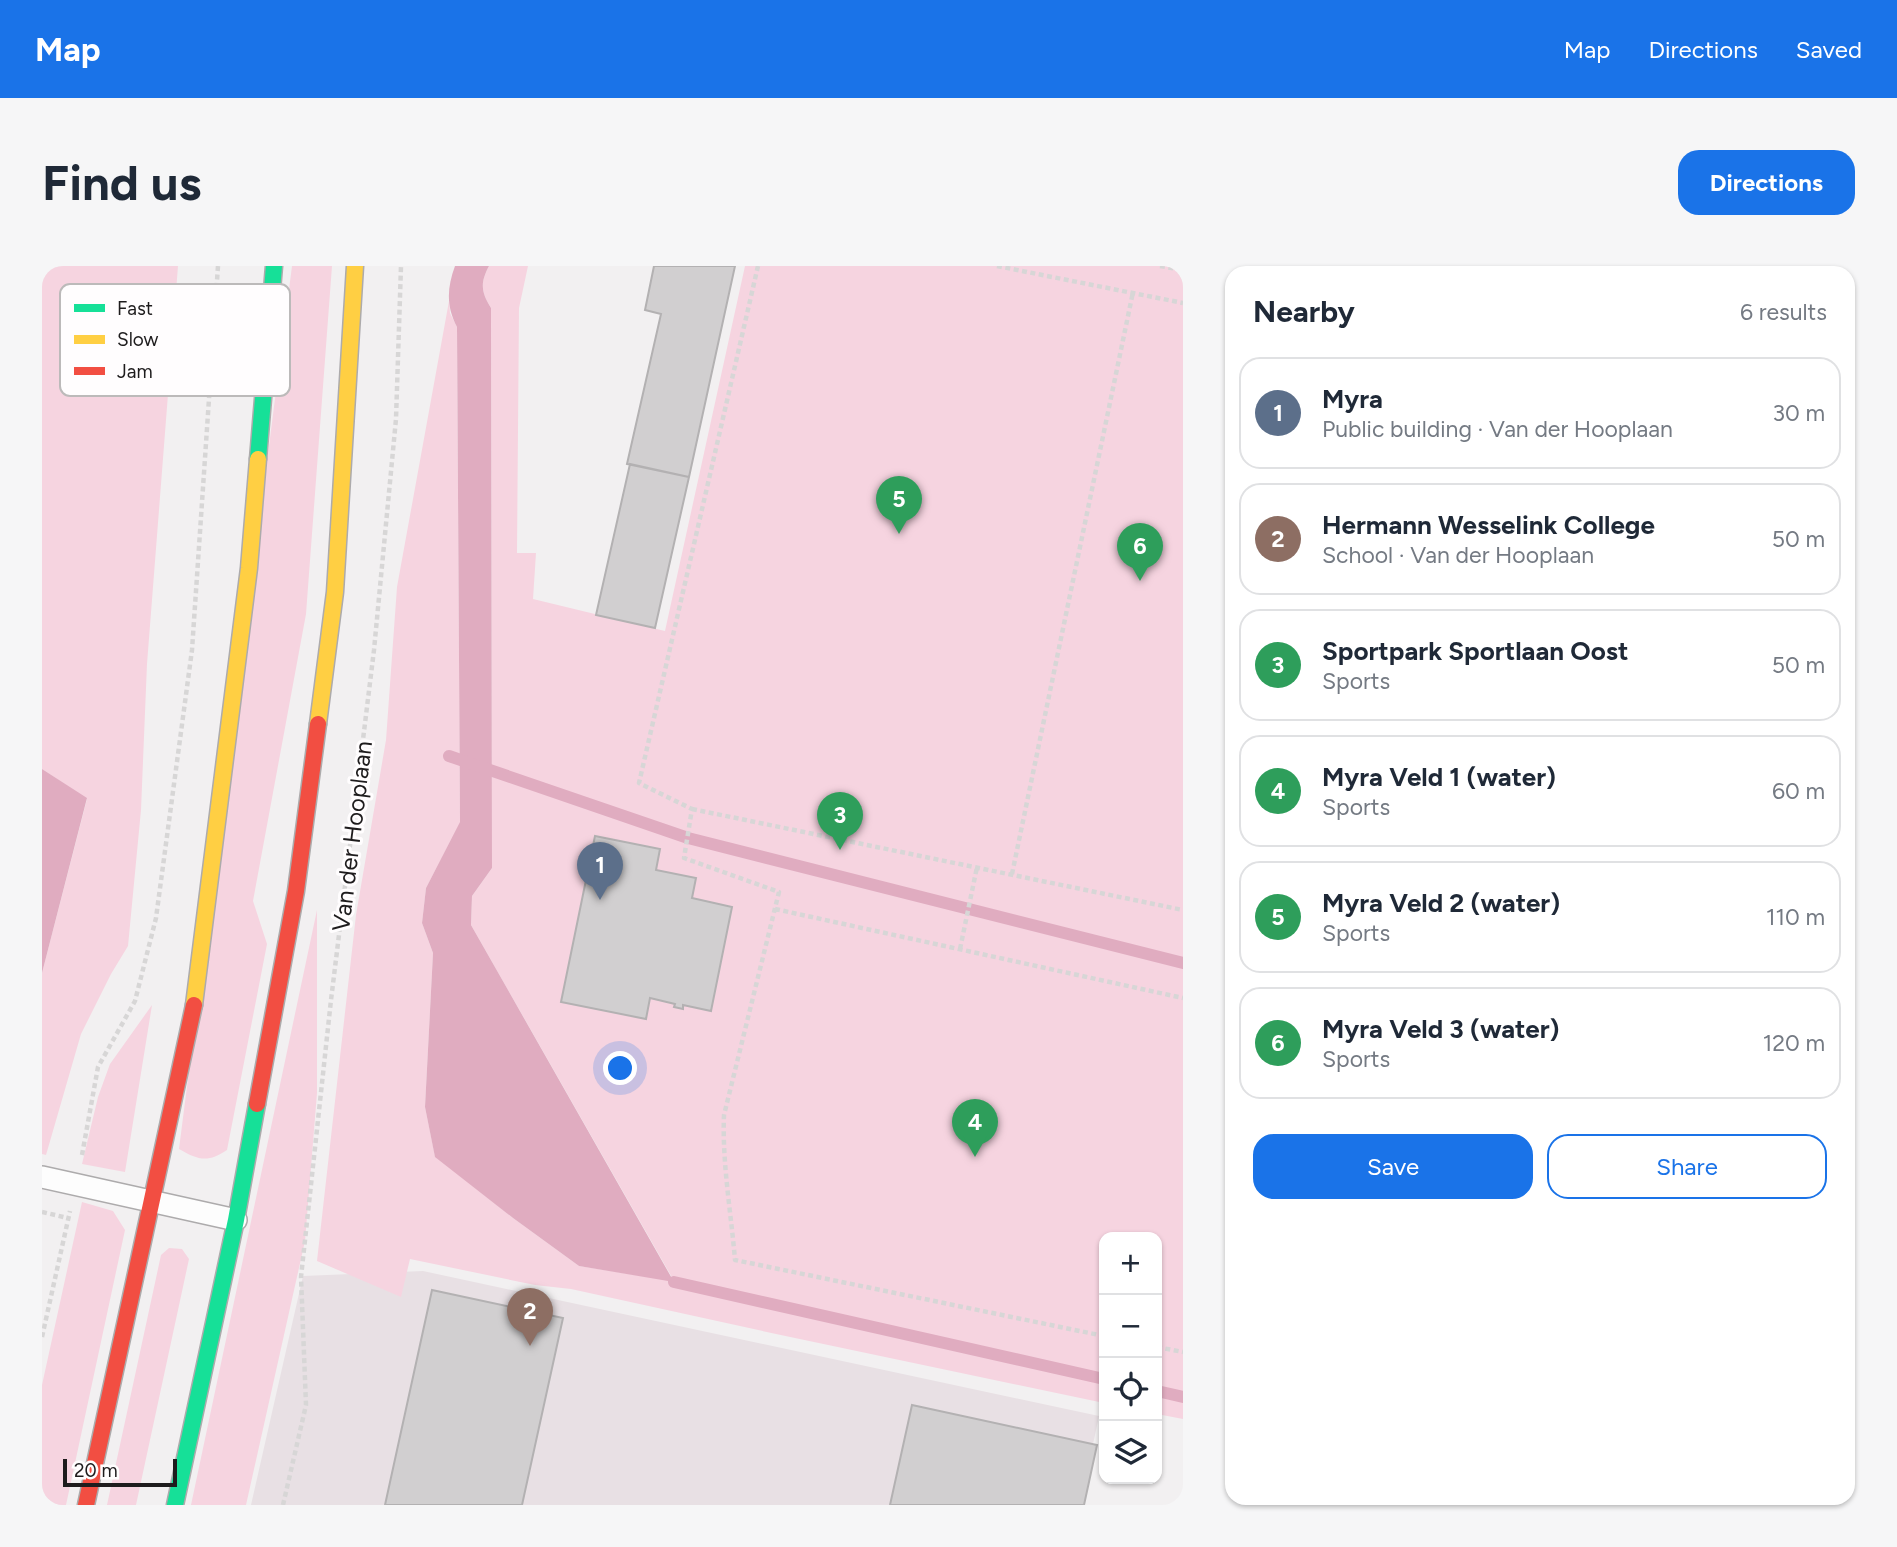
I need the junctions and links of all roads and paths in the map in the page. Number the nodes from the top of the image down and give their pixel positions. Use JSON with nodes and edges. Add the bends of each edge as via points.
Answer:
{"nodes":[{"id":1,"x":218,"y":266,"type":"edge"},
{"id":2,"x":274,"y":266,"type":"edge"},
{"id":3,"x":355,"y":266,"type":"edge"},
{"id":4,"x":401,"y":266,"type":"edge"},
{"id":5,"x":758,"y":266,"type":"edge"},
{"id":6,"x":997,"y":266,"type":"edge"},
{"id":7,"x":1160,"y":266,"type":"edge"},
{"id":8,"x":1183,"y":271,"type":"edge"},
{"id":9,"x":217,"y":284,"type":"edge"},
{"id":10,"x":273,"y":284,"type":"edge"},
{"id":11,"x":1133,"y":292,"type":"junction"},
{"id":12,"x":1183,"y":303,"type":"edge"},
{"id":13,"x":209,"y":396,"type":"edge"},
{"id":14,"x":263,"y":396,"type":"edge"},
{"id":15,"x":692,"y":809,"type":"junction"},
{"id":16,"x":977,"y":866,"type":"junction"},
{"id":17,"x":1012,"y":874,"type":"junction"},
{"id":18,"x":775,"y":909,"type":"junction"},
{"id":19,"x":1183,"y":910,"type":"edge"},
{"id":20,"x":960,"y":949,"type":"junction"},
{"id":21,"x":1183,"y":998,"type":"edge"},
{"id":22,"x":42,"y":1177,"type":"edge"},
{"id":23,"x":76,"y":1186,"type":"junction"},
{"id":24,"x":152,"y":1202,"type":"junction"},
{"id":25,"x":42,"y":1212,"type":"edge"},
{"id":26,"x":69,"y":1218,"type":"junction"},
{"id":27,"x":236,"y":1220,"type":"junction"},
{"id":28,"x":1099,"y":1335,"type":"edge"},
{"id":29,"x":42,"y":1337,"type":"edge"},
{"id":30,"x":1162,"y":1347,"type":"edge"},
{"id":31,"x":1183,"y":1352,"type":"edge"},
{"id":32,"x":86,"y":1505,"type":"edge"},
{"id":33,"x":175,"y":1505,"type":"edge"},
{"id":34,"x":283,"y":1505,"type":"edge"}],
"edges":[{"from":1,"to":9,"type":"path"},
{"from":2,"to":10,"type":"street"},
{"from":3,"to":27,"type":"street","name":"Van der Hooplaan","via":[[335,592],[296,891]]},
{"from":4,"to":34,"type":"path","name":"Van der Hooplaan","via":[[396,419],[374,650],[301,1277],[306,1405]]},
{"from":5,"to":15,"type":"path","via":[[639,783]]},
{"from":6,"to":11,"type":"path"},
{"from":7,"to":8,"type":"path"},
{"from":11,"to":12,"type":"path"},
{"from":11,"to":17,"type":"path"},
{"from":13,"to":23,"type":"path","via":[[192,650],[156,918],[135,1001],[98,1067]]},
{"from":14,"to":24,"type":"street","via":[[249,568],[192,1018]]},
{"from":15,"to":16,"type":"path"},
{"from":15,"to":18,"type":"path","via":[[684,858],[779,892]]},
{"from":16,"to":17,"type":"path"},
{"from":16,"to":20,"type":"path"},
{"from":17,"to":19,"type":"path"},
{"from":18,"to":20,"type":"path"},
{"from":18,"to":28,"type":"path","via":[[724,1115],[735,1261]]},
{"from":20,"to":21,"type":"path"},
{"from":22,"to":23,"type":"lane"},
{"from":23,"to":24,"type":"lane"},
{"from":23,"to":26,"type":"path"},
{"from":24,"to":27,"type":"lane"},
{"from":24,"to":32,"type":"street"},
{"from":25,"to":26,"type":"path"},
{"from":26,"to":29,"type":"path"},
{"from":27,"to":33,"type":"street","name":"Van der Hooplaan"},
{"from":30,"to":31,"type":"path"}]}
